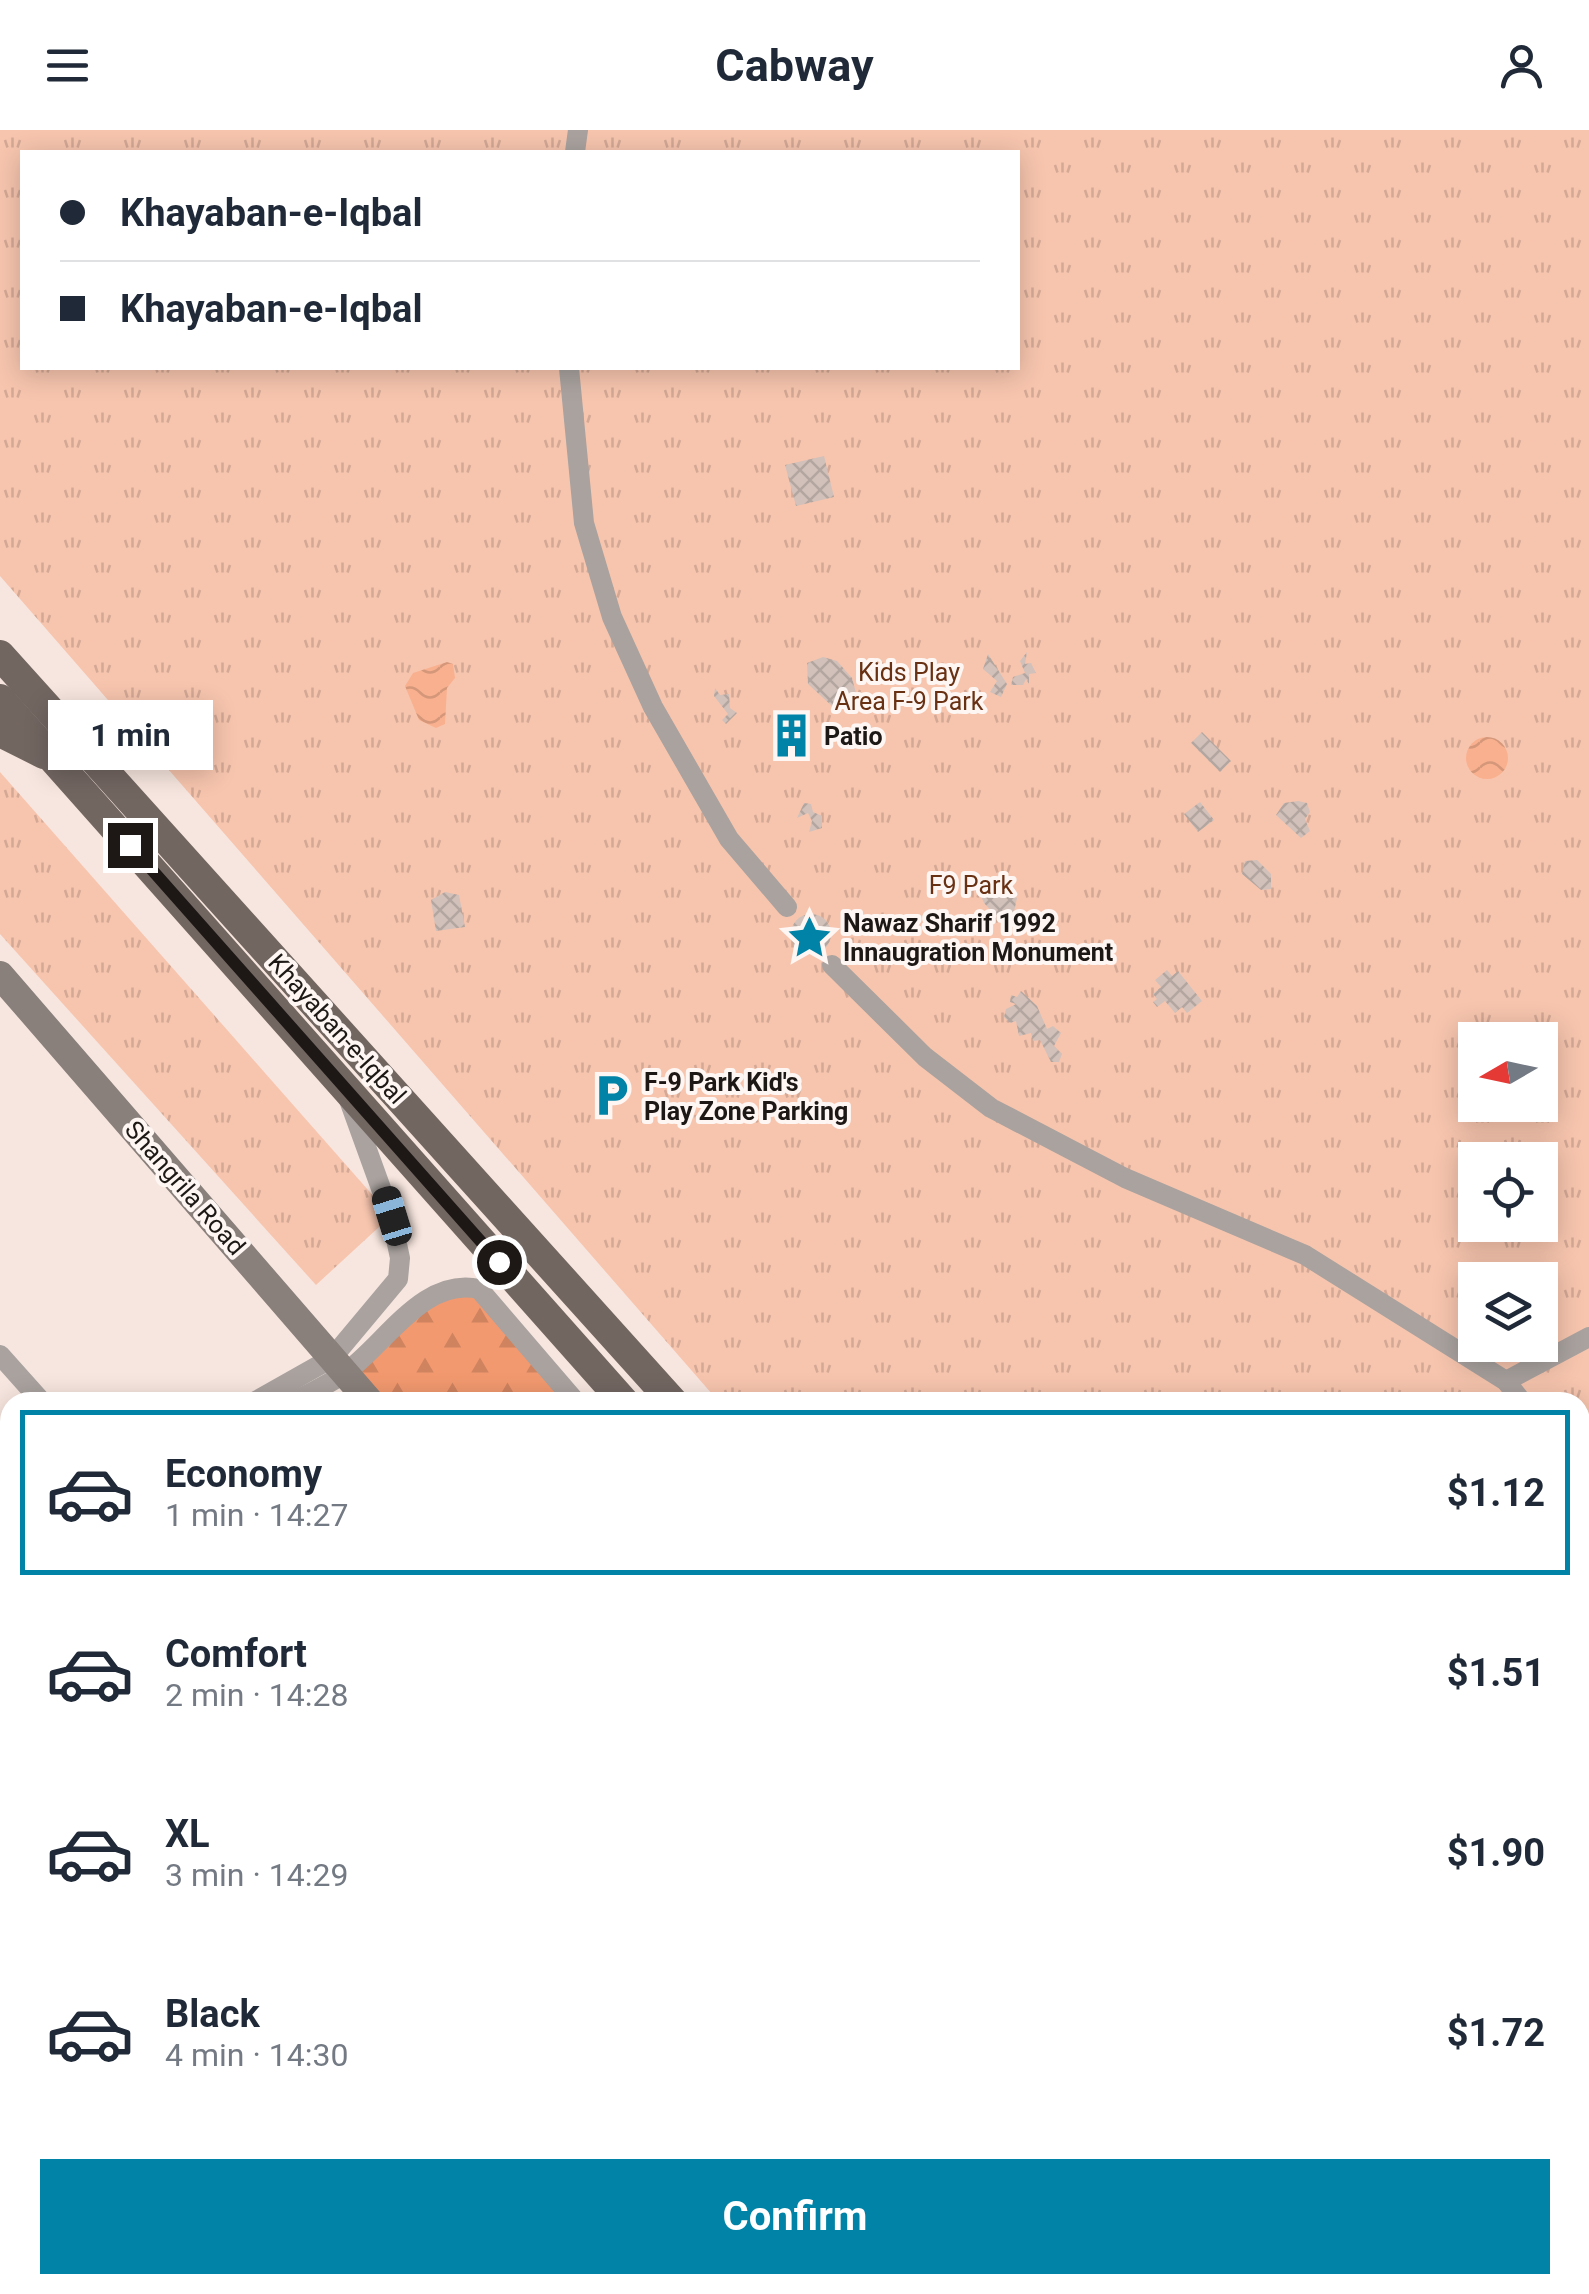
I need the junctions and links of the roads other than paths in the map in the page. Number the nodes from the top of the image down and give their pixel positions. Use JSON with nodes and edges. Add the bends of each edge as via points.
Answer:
{"nodes":[{"id":1,"x":568,"y":370,"type":"edge"},
{"id":2,"x":0,"y":629,"type":"edge"},
{"id":3,"x":0,"y":655,"type":"edge"},
{"id":4,"x":0,"y":699,"type":"edge"},
{"id":5,"x":0,"y":732,"type":"edge"},
{"id":6,"x":74,"y":734,"type":"junction"},
{"id":7,"x":52,"y":757,"type":"junction"},
{"id":8,"x":787,"y":907,"type":"dead end"},
{"id":9,"x":832,"y":965,"type":"dead end"},
{"id":10,"x":0,"y":975,"type":"edge"},
{"id":11,"x":340,"y":1079,"type":"junction"},
{"id":12,"x":1589,"y":1336,"type":"edge"},
{"id":13,"x":0,"y":1355,"type":"edge"},
{"id":14,"x":338,"y":1366,"type":"junction"},
{"id":15,"x":1506,"y":1381,"type":"junction"},
{"id":16,"x":33,"y":1392,"type":"edge"},
{"id":17,"x":277,"y":1392,"type":"edge"},
{"id":18,"x":306,"y":1392,"type":"edge"},
{"id":19,"x":361,"y":1392,"type":"edge"},
{"id":20,"x":567,"y":1392,"type":"edge"},
{"id":21,"x":615,"y":1392,"type":"edge"},
{"id":22,"x":664,"y":1392,"type":"edge"},
{"id":23,"x":1514,"y":1392,"type":"edge"}],
"edges":[{"from":1,"to":8,"type":"street","via":[[584,523],[612,617],[653,707],[729,840]]},
{"from":2,"to":6,"type":"main road","via":[[64,706]]},
{"from":3,"to":6,"type":"main road","name":"Khayaban-e-Iqbal"},
{"from":4,"to":7,"type":"main road","name":"Khayaban-e-Iqbal"},
{"from":5,"to":7,"type":"main road"},
{"from":6,"to":22,"type":"main road","name":"Khayaban-e-Iqbal"},
{"from":7,"to":11,"type":"main road","name":"Khayaban-e-Iqbal"},
{"from":9,"to":15,"type":"street","via":[[924,1057],[991,1108],[1125,1178],[1305,1256]]},
{"from":10,"to":14,"type":"street","name":"Shangrila Road"},
{"from":11,"to":14,"type":"street","via":[[380,1181],[400,1258],[398,1278]]},
{"from":11,"to":21,"type":"main road","name":"Khayaban-e-Iqbal"},
{"from":12,"to":15,"type":"street"},
{"from":13,"to":16,"type":"street"},
{"from":14,"to":17,"type":"street"},
{"from":14,"to":18,"type":"street"},
{"from":14,"to":19,"type":"street","name":"Shangrila Road"},
{"from":14,"to":20,"type":"street","via":[[402,1318],[462,1285],[479,1289]]},
{"from":15,"to":23,"type":"street"}]}
